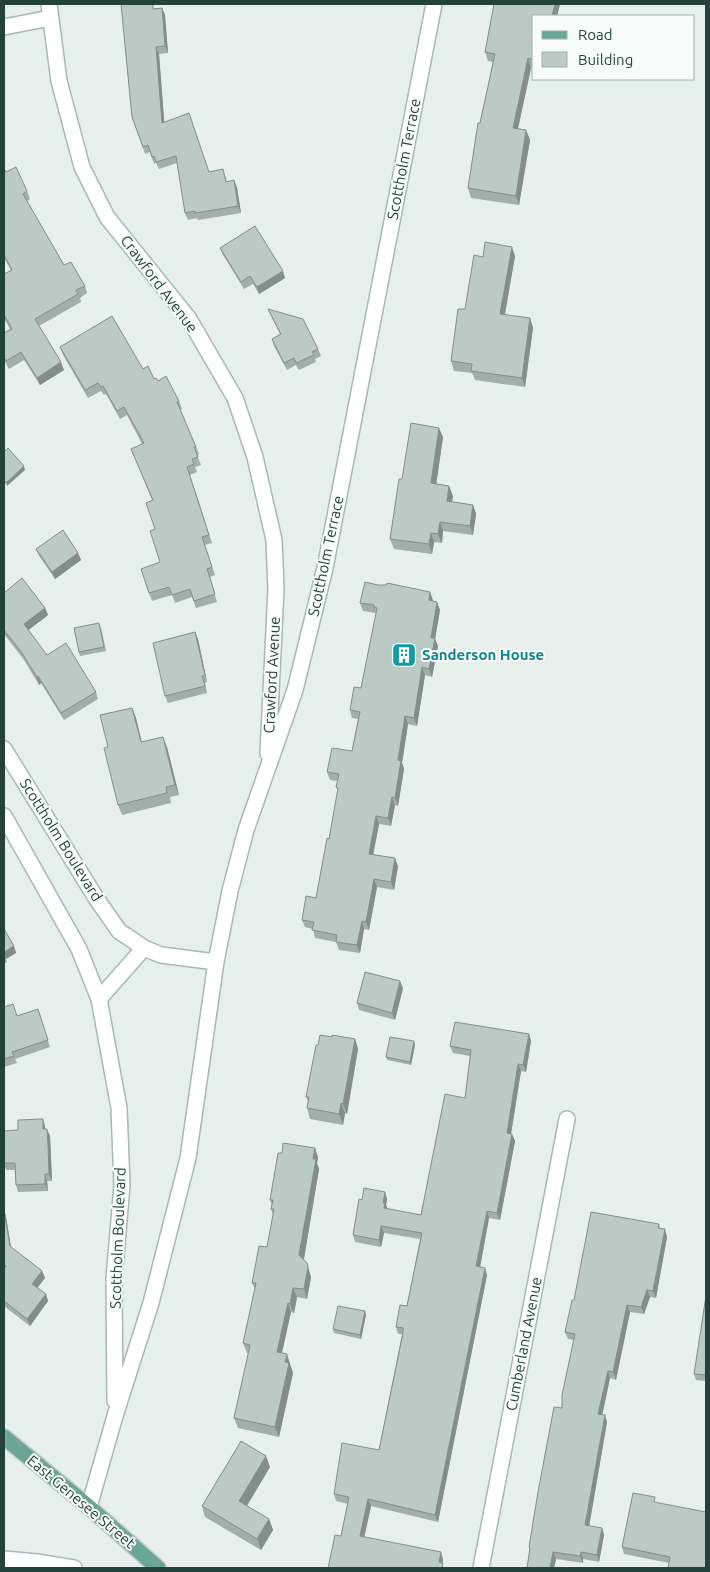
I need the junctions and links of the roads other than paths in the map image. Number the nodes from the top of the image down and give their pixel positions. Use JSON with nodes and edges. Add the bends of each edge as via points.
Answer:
{"nodes":[{"id":1,"x":434,"y":4,"type":"edge"},
{"id":2,"x":49,"y":11,"type":"edge"},
{"id":3,"x":4,"y":27,"type":"edge"},
{"id":4,"x":4,"y":749,"type":"edge"},
{"id":5,"x":267,"y":773,"type":"junction"},
{"id":6,"x":4,"y":816,"type":"edge"},
{"id":7,"x":144,"y":948,"type":"junction"},
{"id":8,"x":216,"y":962,"type":"junction"},
{"id":9,"x":99,"y":1000,"type":"junction"},
{"id":10,"x":567,"y":1119,"type":"dead end"},
{"id":11,"x":115,"y":1416,"type":"junction"},
{"id":12,"x":4,"y":1437,"type":"edge"},
{"id":13,"x":89,"y":1508,"type":"junction"},
{"id":14,"x":4,"y":1559,"type":"edge"},
{"id":15,"x":74,"y":1568,"type":"edge"},
{"id":16,"x":158,"y":1568,"type":"edge"},
{"id":17,"x":481,"y":1568,"type":"edge"}],
"edges":[{"from":1,"to":5,"type":"street","name":"Scottholm Terrace","via":[[325,568],[295,690]]},
{"from":2,"to":3,"type":"street"},
{"from":2,"to":5,"type":"street","name":"Crawford Avenue","via":[[59,81],[82,167],[107,217],[188,319],[231,390],[255,457],[274,540],[276,589]]},
{"from":4,"to":7,"type":"street","name":"Scottholm Boulevard","via":[[119,931]]},
{"from":5,"to":8,"type":"street","name":"Scottholm Terrace","via":[[246,830]]},
{"from":6,"to":9,"type":"street","name":"Scottholm Boulevard","via":[[79,949]]},
{"from":7,"to":8,"type":"street","via":[[161,955]]},
{"from":7,"to":9,"type":"street"},
{"from":8,"to":11,"type":"street","name":"Scottholm Boulevard","via":[[188,1158],[152,1302]]},
{"from":9,"to":11,"type":"street","name":"Scottholm Boulevard","via":[[119,1108],[122,1185],[114,1280]]},
{"from":10,"to":17,"type":"street","name":"Cumberland Avenue"},
{"from":11,"to":13,"type":"street","name":"Scottholm Boulevard"},
{"from":12,"to":13,"type":"main road","name":"East Genesee Street"},
{"from":13,"to":16,"type":"main road","name":"East Genesee Street"},
{"from":14,"to":15,"type":"street"}]}
